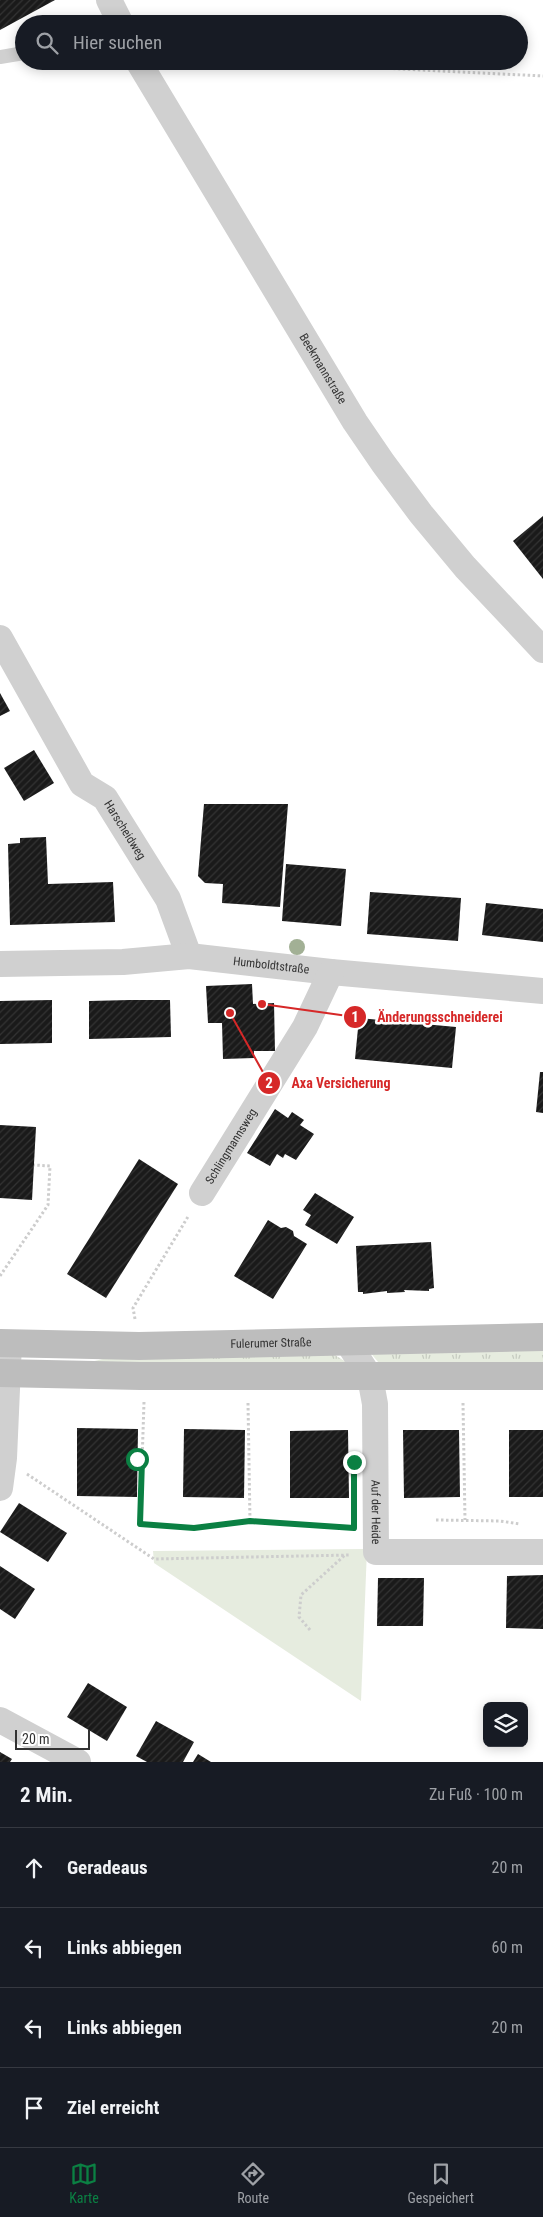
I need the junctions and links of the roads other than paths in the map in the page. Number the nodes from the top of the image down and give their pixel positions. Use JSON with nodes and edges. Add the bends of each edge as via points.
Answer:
{"nodes":[{"id":1,"x":109,"y":0,"type":"edge"},
{"id":2,"x":116,"y":15,"type":"edge"},
{"id":3,"x":15,"y":54,"type":"edge"},
{"id":4,"x":0,"y":57,"type":"edge"},
{"id":5,"x":143,"y":70,"type":"edge"},
{"id":6,"x":0,"y":638,"type":"edge"},
{"id":7,"x":543,"y":650,"type":"edge"},
{"id":8,"x":189,"y":956,"type":"junction"},
{"id":9,"x":0,"y":964,"type":"edge"},
{"id":10,"x":331,"y":972,"type":"junction"},
{"id":11,"x":543,"y":991,"type":"edge"},
{"id":12,"x":202,"y":1193,"type":"road end"},
{"id":13,"x":543,"y":1337,"type":"edge"},
{"id":14,"x":348,"y":1342,"type":"junction"},
{"id":15,"x":4,"y":1343,"type":"edge"},
{"id":16,"x":4,"y":1373,"type":"edge"},
{"id":17,"x":370,"y":1376,"type":"junction"},
{"id":18,"x":543,"y":1376,"type":"edge"},
{"id":19,"x":0,"y":1488,"type":"edge"},
{"id":20,"x":543,"y":1552,"type":"edge"},
{"id":21,"x":0,"y":1720,"type":"edge"},
{"id":22,"x":78,"y":1762,"type":"edge"}],
"edges":[{"from":1,"to":2,"type":"street"},
{"from":3,"to":4,"type":"lane"},
{"from":5,"to":7,"type":"street","name":"Beekmannstraße","via":[[355,422],[383,463],[465,567]]},
{"from":6,"to":8,"type":"street","name":"Harscheidweg","via":[[82,784],[105,798],[168,899]]},
{"from":8,"to":9,"type":"street","name":"Humboldtstraße","via":[[123,962]]},
{"from":8,"to":10,"type":"street","name":"Humboldtstraße"},
{"from":10,"to":11,"type":"street","name":"Humboldtstraße"},
{"from":10,"to":12,"type":"street","name":"Schlingmannsweg","via":[[305,1028]]},
{"from":13,"to":14,"type":"main road","name":"Fulerumer Straße"},
{"from":14,"to":15,"type":"main road","name":"Fulerumer Straße","via":[[139,1346]]},
{"from":14,"to":17,"type":"street","name":"Auf der Heide"},
{"from":15,"to":16,"type":"street"},
{"from":16,"to":17,"type":"main road"},
{"from":16,"to":19,"type":"street","via":[[4,1458]]},
{"from":17,"to":18,"type":"main road"},
{"from":17,"to":20,"type":"street","name":"Auf der Heide","via":[[375,1404],[376,1552]]},
{"from":21,"to":22,"type":"street"}]}
